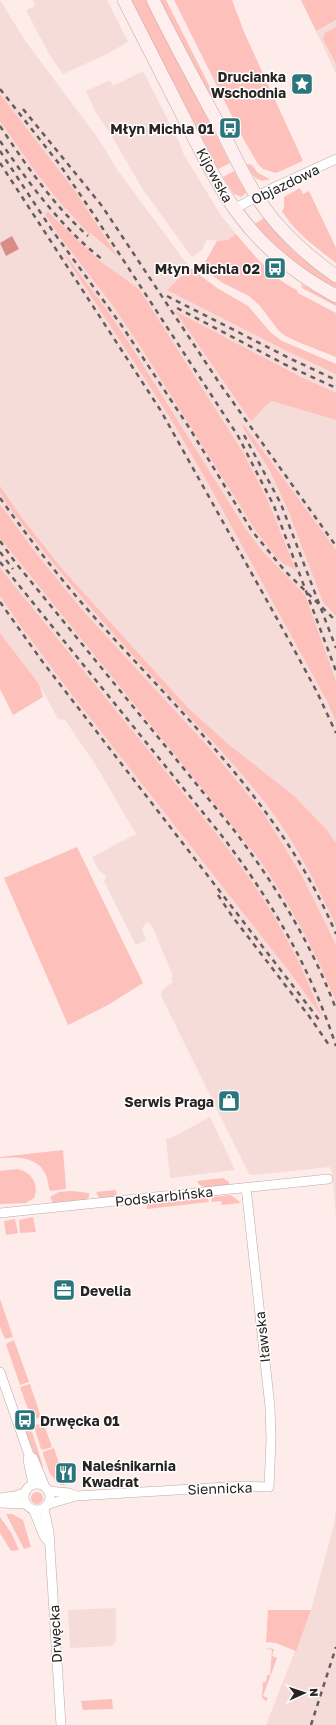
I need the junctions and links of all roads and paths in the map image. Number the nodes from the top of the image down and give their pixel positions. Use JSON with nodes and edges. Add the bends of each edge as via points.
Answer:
{"nodes":[{"id":1,"x":124,"y":0,"type":"edge"},
{"id":2,"x":153,"y":0,"type":"edge"},
{"id":3,"x":336,"y":159,"type":"edge"},
{"id":4,"x":257,"y":197,"type":"junction"},
{"id":5,"x":234,"y":209,"type":"junction"},
{"id":6,"x":336,"y":276,"type":"edge"},
{"id":7,"x":336,"y":296,"type":"edge"},
{"id":8,"x":328,"y":1179,"type":"dead end"},
{"id":9,"x":246,"y":1187,"type":"junction"},
{"id":10,"x":0,"y":1213,"type":"edge"},
{"id":11,"x":0,"y":1372,"type":"edge"},
{"id":12,"x":29,"y":1455,"type":"junction"},
{"id":13,"x":34,"y":1484,"type":"junction"},
{"id":14,"x":269,"y":1487,"type":"joint"},
{"id":15,"x":47,"y":1489,"type":"junction"},
{"id":16,"x":24,"y":1493,"type":"junction"},
{"id":17,"x":76,"y":1496,"type":"junction"},
{"id":18,"x":0,"y":1498,"type":"edge"},
{"id":19,"x":0,"y":1503,"type":"edge"},
{"id":20,"x":25,"y":1504,"type":"junction"},
{"id":21,"x":46,"y":1506,"type":"junction"},
{"id":22,"x":34,"y":1511,"type":"junction"},
{"id":23,"x":49,"y":1542,"type":"junction"},
{"id":24,"x":60,"y":1725,"type":"edge"}],
"edges":[{"from":1,"to":5,"type":"street","name":"Kijowska","via":[[160,74]]},
{"from":2,"to":4,"type":"street","name":"Kijowska"},
{"from":3,"to":4,"type":"street","name":"Objazdowa"},
{"from":4,"to":5,"type":"street","name":"Objazdowa"},
{"from":4,"to":6,"type":"street","name":"Kijowska","via":[[291,239]]},
{"from":5,"to":7,"type":"street","name":"Kijowska","via":[[256,236],[278,257],[310,281]]},
{"from":8,"to":9,"type":"street","name":"Podskarbińska"},
{"from":9,"to":10,"type":"street","name":"Podskarbińska"},
{"from":9,"to":14,"type":"street","name":"Iławska","via":[[270,1407]]},
{"from":11,"to":12,"type":"street"},
{"from":12,"to":13,"type":"street"},
{"from":12,"to":15,"type":"street","via":[[33,1458]]},
{"from":13,"to":15,"type":"street"},
{"from":13,"to":16,"type":"street"},
{"from":14,"to":17,"type":"street","name":"Siennicka","via":[[242,1486]]},
{"from":15,"to":17,"type":"street","name":"Siennicka"},
{"from":15,"to":21,"type":"street","via":[[50,1495]]},
{"from":16,"to":18,"type":"street"},
{"from":16,"to":20,"type":"street"},
{"from":17,"to":21,"type":"street","name":"Siennicka"},
{"from":19,"to":20,"type":"street"},
{"from":20,"to":22,"type":"street"},
{"from":21,"to":22,"type":"street"},
{"from":21,"to":23,"type":"street","name":"Drwęcka"},
{"from":22,"to":23,"type":"street","name":"Drwęcka"},
{"from":23,"to":24,"type":"street","name":"Drwęcka"}]}
